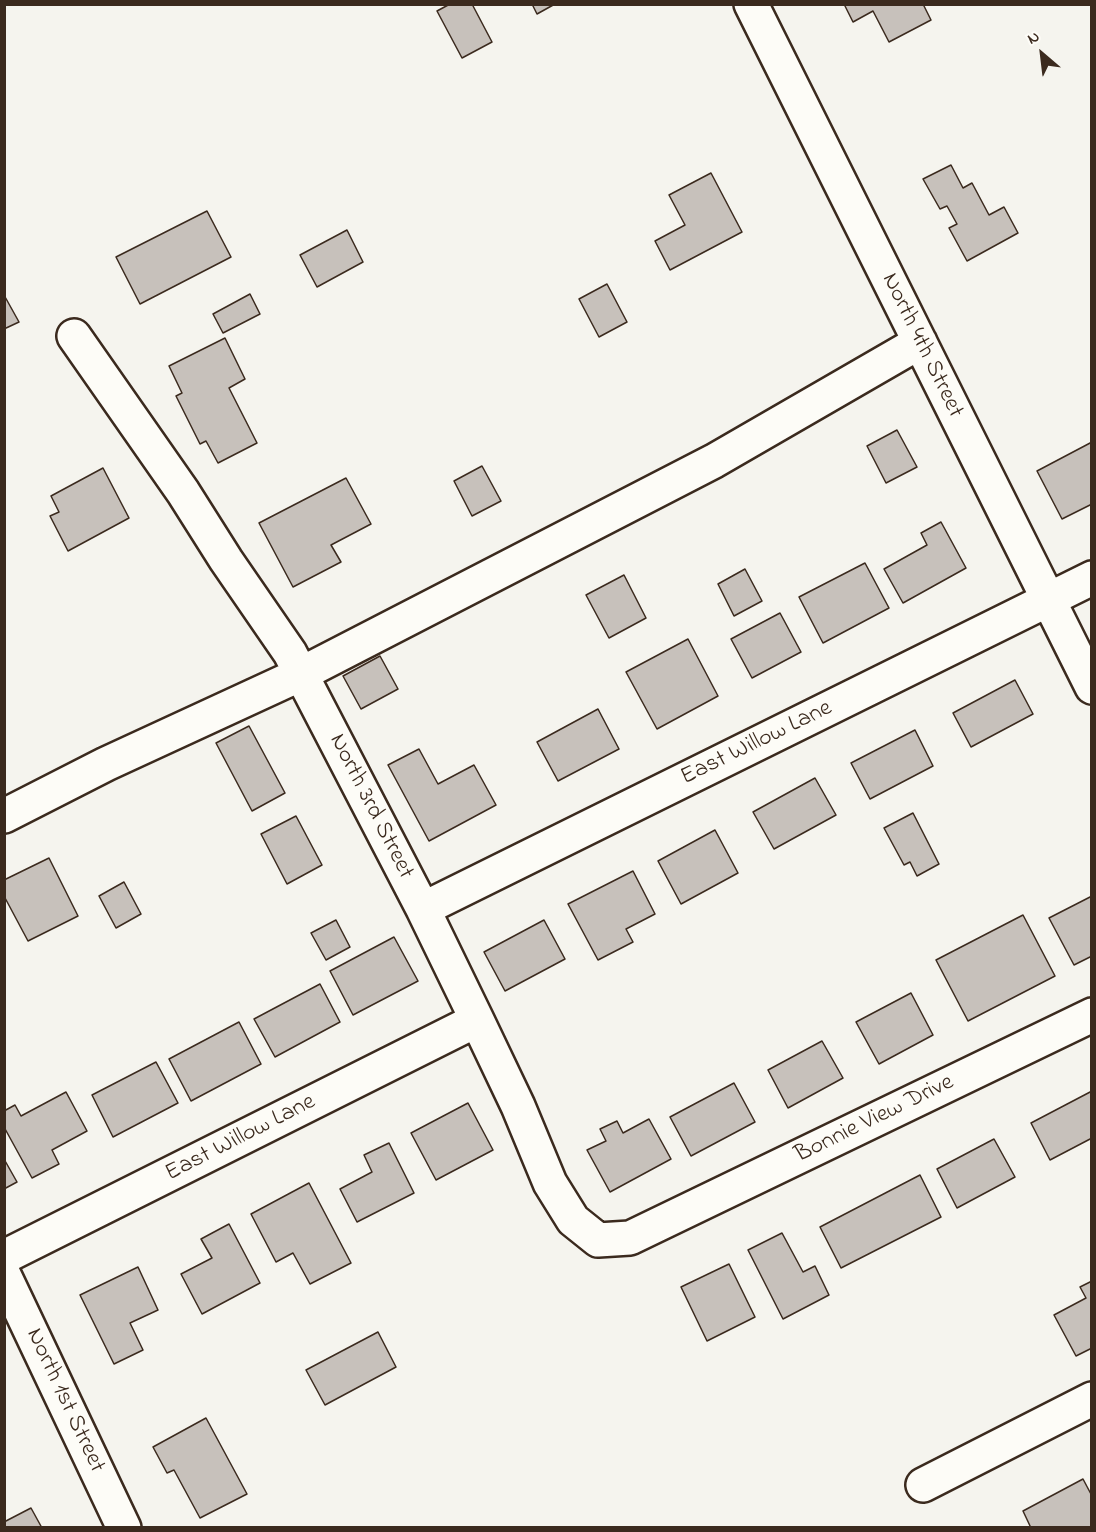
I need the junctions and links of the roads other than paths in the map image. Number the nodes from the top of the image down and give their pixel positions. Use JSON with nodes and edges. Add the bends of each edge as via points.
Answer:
{"nodes":[{"id":1,"x":751,"y":4,"type":"edge"},
{"id":2,"x":74,"y":336,"type":"dead end"},
{"id":3,"x":920,"y":342,"type":"junction"},
{"id":4,"x":1092,"y":578,"type":"edge"},
{"id":5,"x":1048,"y":600,"type":"junction"},
{"id":6,"x":301,"y":674,"type":"junction"},
{"id":7,"x":1092,"y":687,"type":"edge"},
{"id":8,"x":4,"y":816,"type":"edge"},
{"id":9,"x":423,"y":909,"type":"junction"},
{"id":10,"x":1092,"y":1015,"type":"edge"},
{"id":11,"x":477,"y":1020,"type":"junction"},
{"id":12,"x":658,"y":1224,"type":"joint"},
{"id":13,"x":4,"y":1257,"type":"edge"},
{"id":14,"x":4,"y":1275,"type":"edge"},
{"id":15,"x":1092,"y":1399,"type":"edge"},
{"id":16,"x":923,"y":1485,"type":"dead end"},
{"id":17,"x":124,"y":1527,"type":"edge"}],
"edges":[{"from":1,"to":3,"type":"street","name":"North 4th Street"},
{"from":2,"to":6,"type":"street","name":"North 3rd Street","via":[[183,492]]},
{"from":3,"to":5,"type":"street","name":"North 4th Street"},
{"from":3,"to":6,"type":"street","via":[[714,461]]},
{"from":4,"to":5,"type":"street","name":"East Willow Lane"},
{"from":5,"to":7,"type":"street","name":"North 4th Street"},
{"from":5,"to":9,"type":"street","name":"East Willow Lane"},
{"from":6,"to":8,"type":"street"},
{"from":6,"to":9,"type":"street","name":"North 3rd Street"},
{"from":9,"to":11,"type":"street","name":"North 3rd Street"},
{"from":10,"to":12,"type":"street","name":"Bonnie View Drive"},
{"from":11,"to":12,"type":"street","name":"North 3rd Street","via":[[550,1183],[573,1220],[598,1240],[630,1238]]},
{"from":11,"to":13,"type":"street","name":"East Willow Lane"},
{"from":14,"to":17,"type":"street","name":"North 1st Street"},
{"from":15,"to":16,"type":"street"}]}
